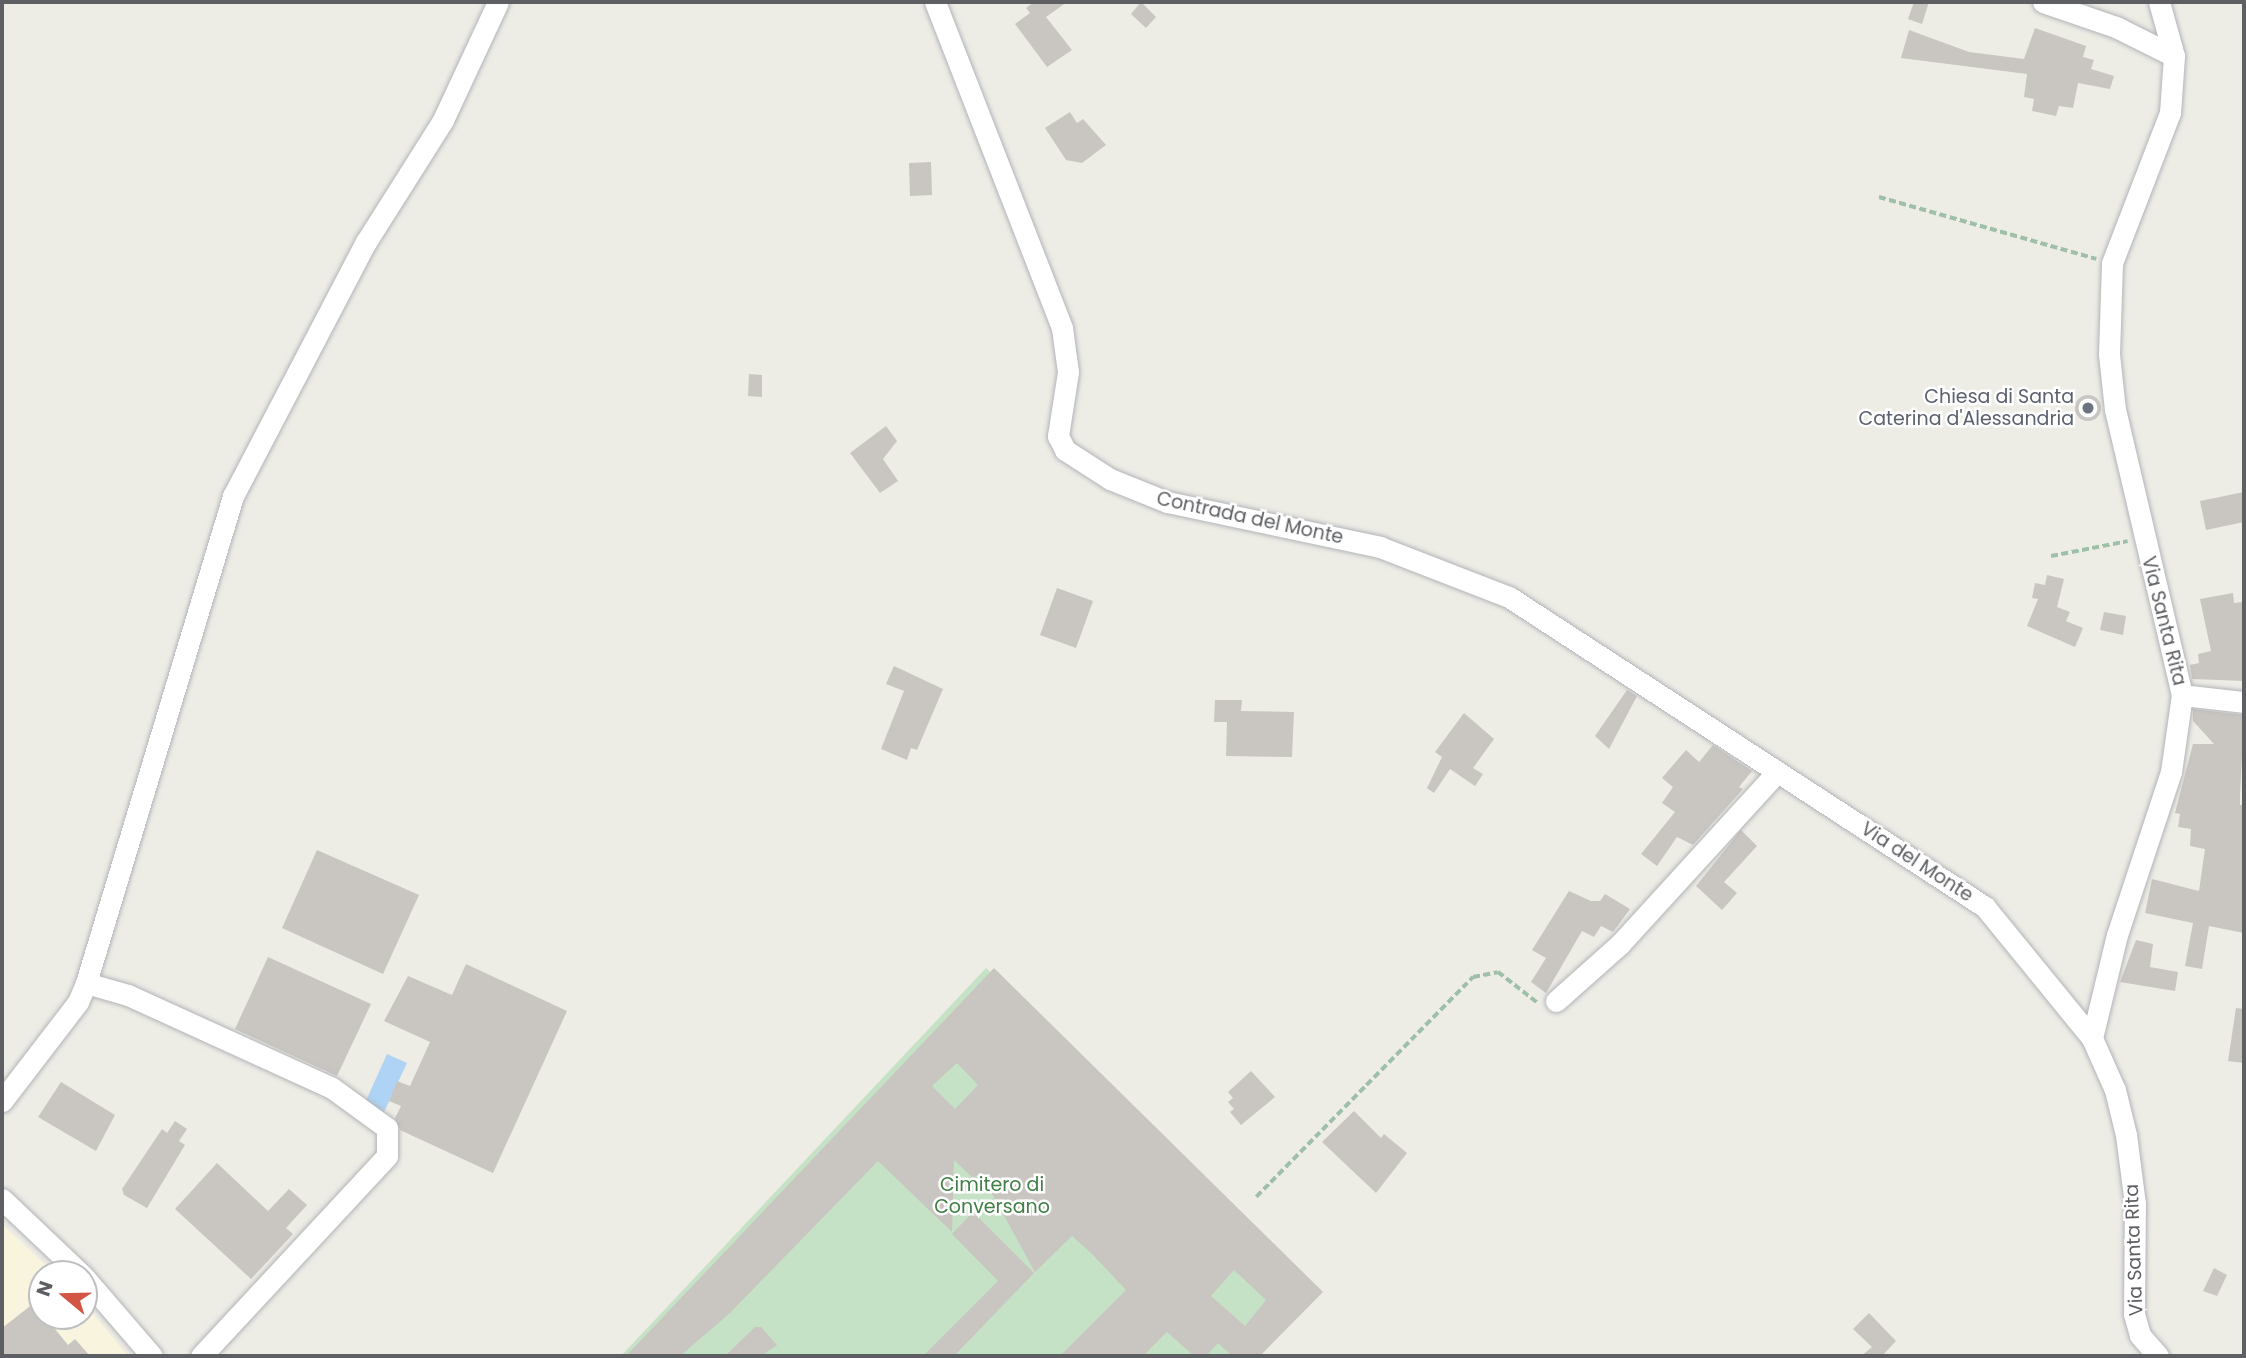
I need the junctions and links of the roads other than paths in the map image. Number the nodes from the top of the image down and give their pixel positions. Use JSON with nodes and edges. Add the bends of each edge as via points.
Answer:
{"nodes":[{"id":1,"x":498,"y":2,"type":"edge"},
{"id":2,"x":935,"y":2,"type":"edge"},
{"id":3,"x":2043,"y":2,"type":"edge"},
{"id":4,"x":2159,"y":2,"type":"edge"},
{"id":5,"x":2174,"y":56,"type":"junction"},
{"id":6,"x":2182,"y":695,"type":"junction"},
{"id":7,"x":2244,"y":702,"type":"edge"},
{"id":8,"x":1777,"y":772,"type":"junction"},
{"id":9,"x":86,"y":982,"type":"junction"},
{"id":10,"x":1556,"y":1001,"type":"road end"},
{"id":11,"x":2092,"y":1038,"type":"junction"},
{"id":12,"x":2,"y":1101,"type":"edge"},
{"id":13,"x":2,"y":1199,"type":"edge"},
{"id":14,"x":67,"y":1260,"type":"edge"},
{"id":15,"x":98,"y":1293,"type":"edge"},
{"id":16,"x":152,"y":1356,"type":"edge"},
{"id":17,"x":201,"y":1356,"type":"edge"},
{"id":18,"x":2158,"y":1356,"type":"edge"}],
"edges":[{"from":1,"to":9,"type":"street","via":[[443,120],[366,242],[233,496]]},
{"from":2,"to":8,"type":"street","name":"Contrada del Monte","via":[[1062,328],[1068,372],[1058,436],[1065,450],[1110,480],[1167,502],[1380,547],[1499,592]]},
{"from":3,"to":5,"type":"street","via":[[2116,27]]},
{"from":4,"to":5,"type":"street","name":"Via Santa Rita"},
{"from":5,"to":6,"type":"street","name":"Via Santa Rita","via":[[2167,122],[2112,263],[2108,303],[2112,391]]},
{"from":6,"to":7,"type":"street"},
{"from":6,"to":11,"type":"street","name":"Via Santa Rita","via":[[2171,772],[2116,935]]},
{"from":8,"to":10,"type":"street","via":[[1620,944]]},
{"from":8,"to":11,"type":"street","name":"Via del Monte","via":[[1985,907]]},
{"from":9,"to":12,"type":"street","via":[[78,1002]]},
{"from":9,"to":17,"type":"street","via":[[128,995],[332,1088],[387,1128],[387,1156]]},
{"from":11,"to":18,"type":"street","name":"Via Santa Rita","via":[[2115,1090],[2126,1135],[2135,1204],[2134,1314],[2140,1335]]},
{"from":13,"to":14,"type":"street"},
{"from":15,"to":16,"type":"street"}]}
